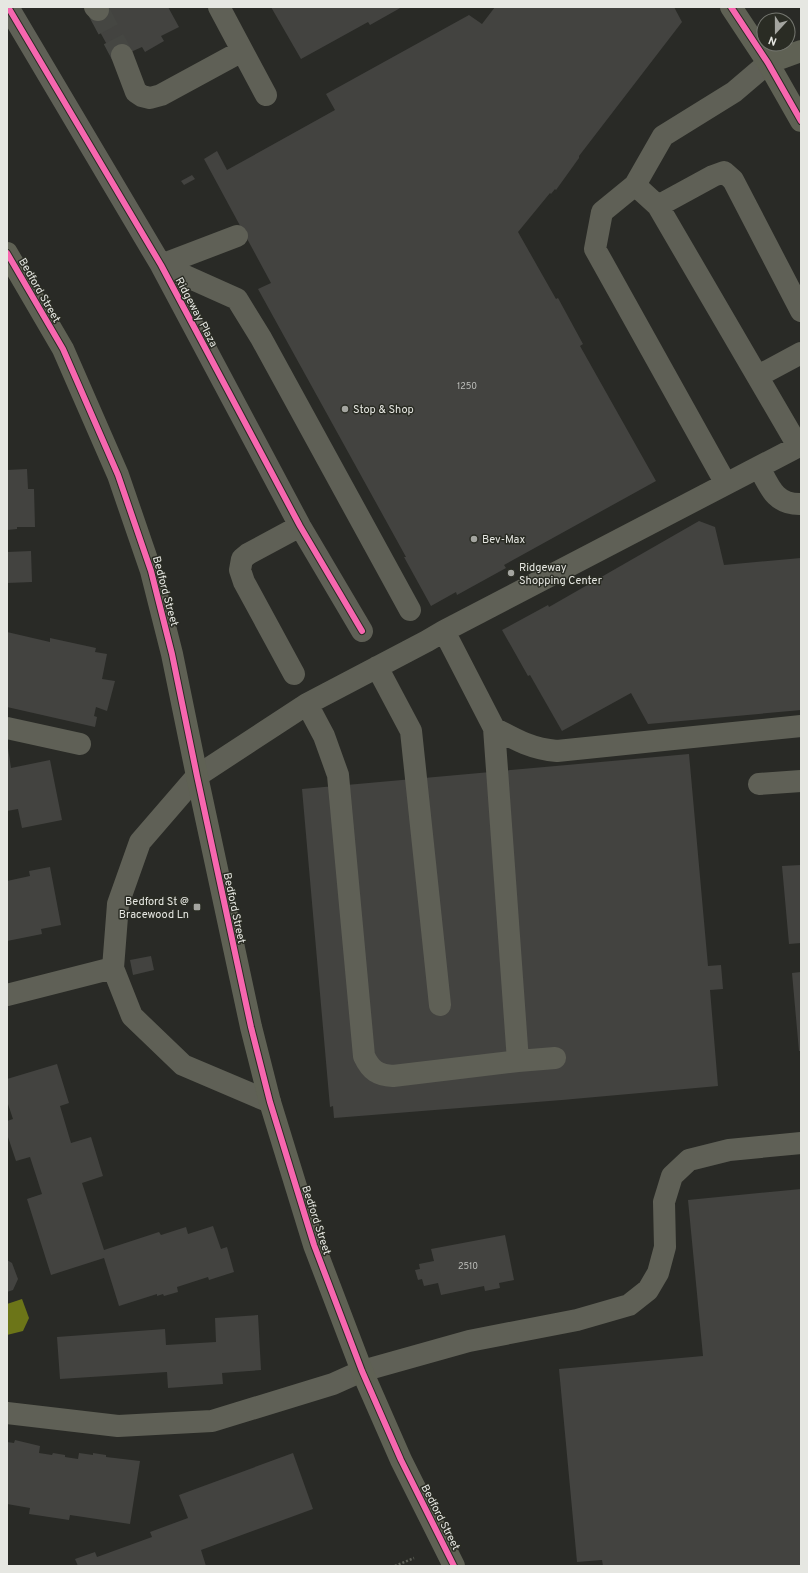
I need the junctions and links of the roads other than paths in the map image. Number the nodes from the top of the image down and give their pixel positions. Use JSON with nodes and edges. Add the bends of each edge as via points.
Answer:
{"nodes":[{"id":1,"x":8,"y":7,"type":"edge"},
{"id":2,"x":219,"y":7,"type":"edge"},
{"id":3,"x":731,"y":7,"type":"edge"},
{"id":4,"x":242,"y":51,"type":"junction"},
{"id":5,"x":801,"y":51,"type":"edge"},
{"id":6,"x":122,"y":55,"type":"tunnel mouth"},
{"id":7,"x":768,"y":63,"type":"junction"},
{"id":8,"x":266,"y":94,"type":"dead end"},
{"id":9,"x":801,"y":121,"type":"edge"},
{"id":10,"x":635,"y":185,"type":"junction"},
{"id":11,"x":658,"y":206,"type":"junction"},
{"id":12,"x":237,"y":236,"type":"dead end"},
{"id":13,"x":7,"y":252,"type":"edge"},
{"id":14,"x":161,"y":265,"type":"junction"},
{"id":15,"x":801,"y":310,"type":"edge"},
{"id":16,"x":801,"y":353,"type":"edge"},
{"id":17,"x":758,"y":376,"type":"junction"},
{"id":18,"x":800,"y":445,"type":"edge"},
{"id":19,"x":758,"y":467,"type":"junction"},
{"id":20,"x":726,"y":484,"type":"junction"},
{"id":21,"x":801,"y":504,"type":"edge"},
{"id":22,"x":300,"y":526,"type":"junction"},
{"id":23,"x":410,"y":610,"type":"dead end"},
{"id":24,"x":444,"y":630,"type":"junction"},
{"id":25,"x":362,"y":631,"type":"dead end"},
{"id":26,"x":377,"y":667,"type":"junction"},
{"id":27,"x":294,"y":674,"type":"dead end"},
{"id":28,"x":307,"y":704,"type":"junction"},
{"id":29,"x":801,"y":726,"type":"edge"},
{"id":30,"x":7,"y":728,"type":"edge"},
{"id":31,"x":494,"y":728,"type":"junction"},
{"id":32,"x":80,"y":744,"type":"dead end"},
{"id":33,"x":197,"y":776,"type":"junction"},
{"id":34,"x":801,"y":781,"type":"edge"},
{"id":35,"x":759,"y":784,"type":"dead end"},
{"id":36,"x":113,"y":968,"type":"junction"},
{"id":37,"x":7,"y":995,"type":"edge"},
{"id":38,"x":440,"y":1005,"type":"dead end"},
{"id":39,"x":555,"y":1058,"type":"dead end"},
{"id":40,"x":518,"y":1061,"type":"junction"},
{"id":41,"x":270,"y":1102,"type":"junction"},
{"id":42,"x":801,"y":1143,"type":"edge"},
{"id":43,"x":362,"y":1371,"type":"junction"},
{"id":44,"x":7,"y":1413,"type":"edge"},
{"id":45,"x":454,"y":1566,"type":"edge"}],
"edges":[{"from":1,"to":14,"type":"street","name":"Ridgeway Plaza"},
{"from":2,"to":4,"type":"street"},
{"from":3,"to":7,"type":"main road"},
{"from":4,"to":6,"type":"street","via":[[161,95],[150,98],[136,92]]},
{"from":4,"to":8,"type":"street"},
{"from":5,"to":7,"type":"main road"},
{"from":7,"to":9,"type":"main road"},
{"from":7,"to":10,"type":"street","via":[[734,92],[663,136]]},
{"from":10,"to":11,"type":"street"},
{"from":10,"to":20,"type":"street","via":[[602,212],[595,249]]},
{"from":11,"to":15,"type":"street","via":[[724,172],[732,180]]},
{"from":11,"to":17,"type":"street"},
{"from":12,"to":14,"type":"street"},
{"from":13,"to":33,"type":"main road","name":"Bedford Street","via":[[63,349],[118,476],[151,571],[172,654]]},
{"from":14,"to":22,"type":"street","name":"Ridgeway Plaza"},
{"from":14,"to":23,"type":"street","via":[[237,299],[261,338]]},
{"from":16,"to":17,"type":"street"},
{"from":17,"to":18,"type":"street"},
{"from":18,"to":19,"type":"street"},
{"from":19,"to":20,"type":"street"},
{"from":19,"to":21,"type":"street","via":[[770,489],[781,500]]},
{"from":20,"to":24,"type":"street"},
{"from":22,"to":25,"type":"street","name":"Ridgeway Plaza"},
{"from":22,"to":27,"type":"street","via":[[248,554],[242,559],[240,570]]},
{"from":24,"to":26,"type":"street"},
{"from":24,"to":31,"type":"street"},
{"from":26,"to":28,"type":"street"},
{"from":26,"to":38,"type":"street","via":[[411,732]]},
{"from":28,"to":33,"type":"street"},
{"from":28,"to":40,"type":"street","via":[[324,736],[338,775],[364,1056],[368,1065],[380,1075],[393,1076]]},
{"from":29,"to":31,"type":"street","via":[[561,757],[517,741]]},
{"from":30,"to":32,"type":"street"},
{"from":31,"to":40,"type":"street"},
{"from":33,"to":36,"type":"street","via":[[140,842],[118,904]]},
{"from":33,"to":41,"type":"main road","name":"Bedford Street","via":[[251,1027]]},
{"from":34,"to":35,"type":"street"},
{"from":36,"to":37,"type":"street"},
{"from":36,"to":41,"type":"street","via":[[132,1016],[183,1065]]},
{"from":39,"to":40,"type":"street"},
{"from":41,"to":43,"type":"main road","name":"Bedford Street","via":[[314,1245]]},
{"from":42,"to":43,"type":"street","via":[[730,1150],[689,1160],[672,1176],[664,1202],[665,1247],[658,1273],[648,1290],[629,1305],[577,1320],[469,1341]]},
{"from":43,"to":44,"type":"street","via":[[333,1384],[212,1421],[118,1426]]},
{"from":43,"to":45,"type":"main road","name":"Bedford Street","via":[[401,1460]]}]}
